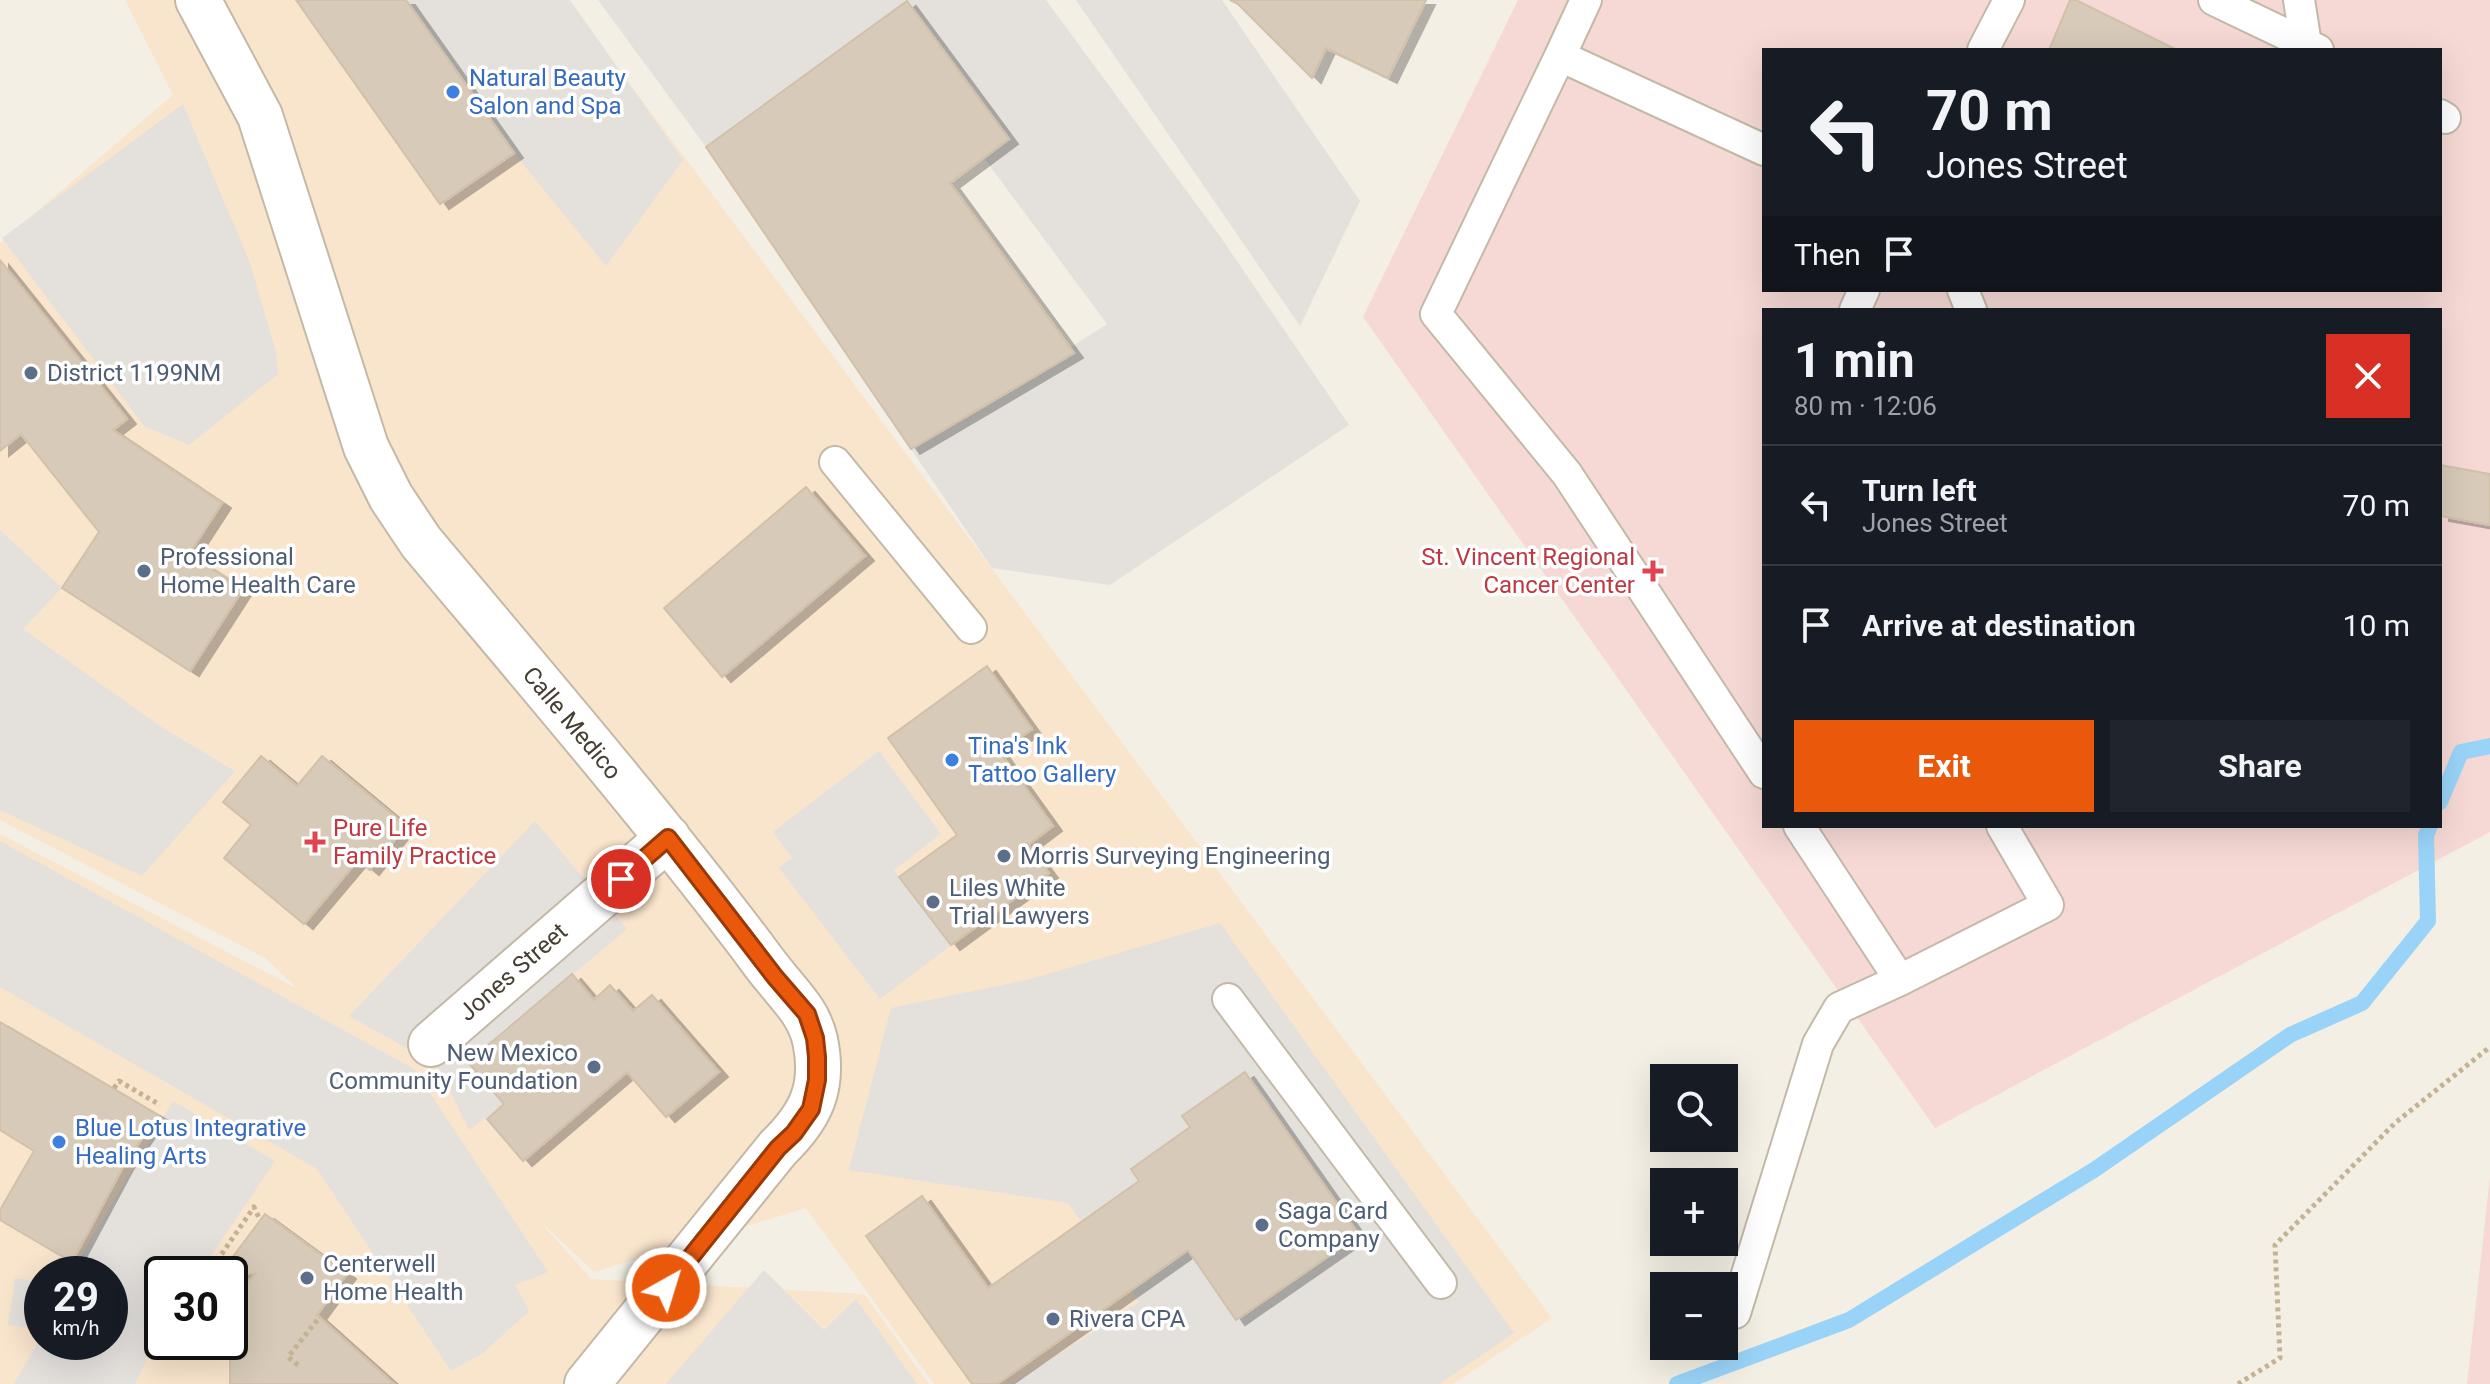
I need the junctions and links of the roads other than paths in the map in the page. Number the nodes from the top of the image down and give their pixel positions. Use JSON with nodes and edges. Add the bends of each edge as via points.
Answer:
{"nodes":[{"id":1,"x":198,"y":0,"type":"edge"},
{"id":2,"x":1586,"y":0,"type":"edge"},
{"id":3,"x":2009,"y":0,"type":"edge"},
{"id":4,"x":2214,"y":0,"type":"edge"},
{"id":5,"x":2299,"y":0,"type":"edge"},
{"id":6,"x":2312,"y":47,"type":"edge"},
{"id":7,"x":1984,"y":48,"type":"edge"},
{"id":8,"x":1560,"y":56,"type":"junction"},
{"id":9,"x":1762,"y":149,"type":"edge"},
{"id":10,"x":835,"y":462,"type":"dead end"},
{"id":11,"x":971,"y":628,"type":"dead end"},
{"id":12,"x":1762,"y":770,"type":"edge"},
{"id":13,"x":1800,"y":828,"type":"edge"},
{"id":14,"x":2003,"y":828,"type":"edge"},
{"id":15,"x":668,"y":838,"type":"junction"},
{"id":16,"x":1900,"y":980,"type":"junction"},
{"id":17,"x":1228,"y":999,"type":"dead end"},
{"id":18,"x":431,"y":1044,"type":"dead end"},
{"id":19,"x":1441,"y":1283,"type":"dead end"},
{"id":20,"x":1738,"y":1303,"type":"edge"},
{"id":21,"x":587,"y":1384,"type":"edge"}],
"edges":[{"from":1,"to":15,"type":"street","name":"Calle Medico","via":[[260,116],[366,447],[391,497],[421,542]]},
{"from":2,"to":8,"type":"lane"},
{"from":3,"to":7,"type":"lane"},
{"from":4,"to":6,"type":"lane"},
{"from":5,"to":6,"type":"lane"},
{"from":8,"to":9,"type":"lane"},
{"from":8,"to":12,"type":"lane","via":[[1436,314],[1567,474]]},
{"from":10,"to":11,"type":"lane"},
{"from":13,"to":16,"type":"lane"},
{"from":14,"to":16,"type":"lane","via":[[2048,905]]},
{"from":15,"to":18,"type":"street","name":"Jones Street"},
{"from":15,"to":21,"type":"street","name":"Calle Medico","via":[[807,1014],[815,1038],[817,1080],[811,1109],[794,1133]]},
{"from":16,"to":20,"type":"lane","via":[[1839,1008],[1818,1044]]},
{"from":17,"to":19,"type":"lane"}]}
